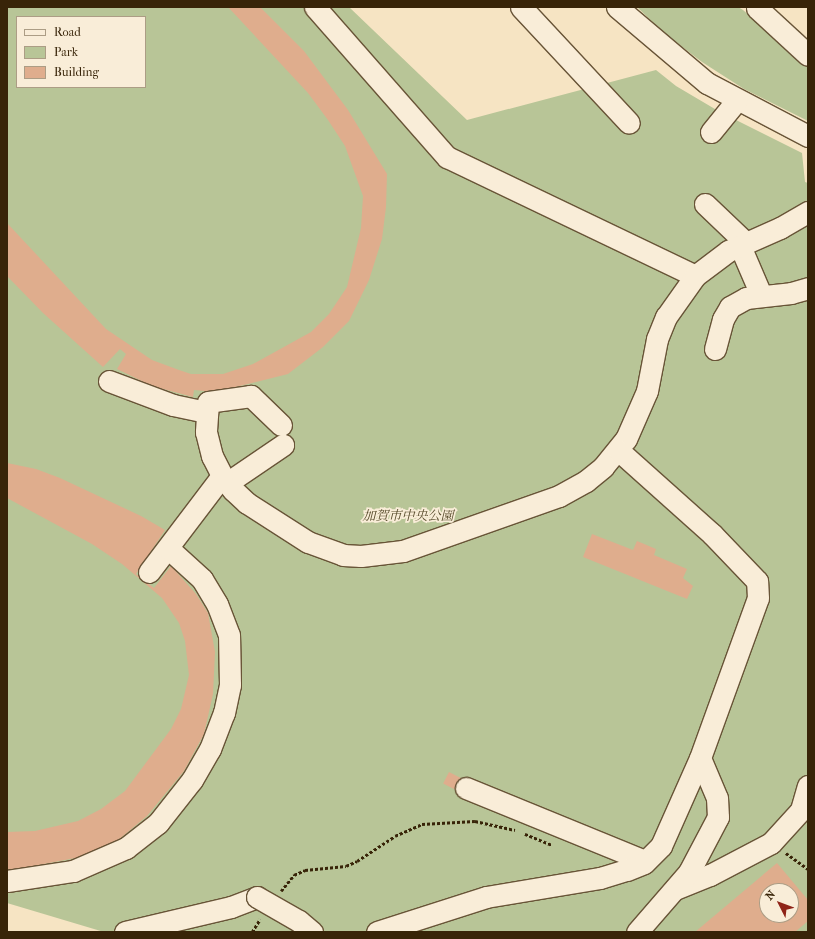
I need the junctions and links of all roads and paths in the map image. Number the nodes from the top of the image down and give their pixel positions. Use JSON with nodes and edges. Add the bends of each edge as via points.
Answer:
{"nodes":[{"id":1,"x":315,"y":7,"type":"edge"},
{"id":2,"x":521,"y":7,"type":"edge"},
{"id":3,"x":617,"y":7,"type":"edge"},
{"id":4,"x":767,"y":11,"type":"edge"},
{"id":5,"x":808,"y":55,"type":"edge"},
{"id":6,"x":738,"y":100,"type":"junction"},
{"id":7,"x":629,"y":123,"type":"dead end"},
{"id":8,"x":711,"y":132,"type":"dead end"},
{"id":9,"x":808,"y":136,"type":"edge"},
{"id":10,"x":705,"y":204,"type":"dead end"},
{"id":11,"x":808,"y":212,"type":"edge"},
{"id":12,"x":743,"y":245,"type":"junction"},
{"id":13,"x":696,"y":276,"type":"junction"},
{"id":14,"x":808,"y":288,"type":"edge"},
{"id":15,"x":761,"y":294,"type":"junction"},
{"id":16,"x":715,"y":348,"type":"dead end"},
{"id":17,"x":110,"y":382,"type":"dead end"},
{"id":18,"x":208,"y":407,"type":"junction"},
{"id":19,"x":618,"y":450,"type":"junction"},
{"id":20,"x":225,"y":479,"type":"junction"},
{"id":21,"x":169,"y":549,"type":"junction"},
{"id":22,"x":149,"y":572,"type":"dead end"},
{"id":23,"x":700,"y":758,"type":"junction"},
{"id":24,"x":808,"y":786,"type":"edge"},
{"id":25,"x":466,"y":788,"type":"dead end"},
{"id":26,"x":771,"y":843,"type":"junction"},
{"id":27,"x":555,"y":846,"type":"dead end"},
{"id":28,"x":646,"y":861,"type":"junction"},
{"id":29,"x":808,"y":869,"type":"edge"},
{"id":30,"x":7,"y":881,"type":"edge"},
{"id":31,"x":675,"y":889,"type":"junction"},
{"id":32,"x":266,"y":902,"type":"junction"},
{"id":33,"x":125,"y":932,"type":"edge"},
{"id":34,"x":252,"y":932,"type":"edge"},
{"id":35,"x":312,"y":932,"type":"edge"},
{"id":36,"x":378,"y":932,"type":"edge"},
{"id":37,"x":637,"y":932,"type":"edge"}],
"edges":[{"from":1,"to":13,"type":"street","via":[[447,157]]},
{"from":2,"to":7,"type":"street"},
{"from":3,"to":6,"type":"street","via":[[707,83]]},
{"from":4,"to":5,"type":"street"},
{"from":6,"to":8,"type":"street"},
{"from":6,"to":9,"type":"street"},
{"from":10,"to":12,"type":"street"},
{"from":11,"to":12,"type":"street"},
{"from":12,"to":13,"type":"street","via":[[714,260]]},
{"from":12,"to":15,"type":"street"},
{"from":13,"to":19,"type":"street","via":[[666,317],[657,339],[647,391],[635,422]]},
{"from":14,"to":15,"type":"street","via":[[792,294]]},
{"from":15,"to":16,"type":"street","via":[[746,298],[730,307],[722,319]]},
{"from":17,"to":18,"type":"street","via":[[173,405]]},
{"from":18,"to":20,"type":"street","via":[[206,432],[212,456]]},
{"from":18,"to":20,"type":"street","via":[[251,396],[282,435]]},
{"from":19,"to":20,"type":"street","via":[[586,481],[559,496],[403,551],[361,556],[343,555],[308,542],[247,503]]},
{"from":19,"to":23,"type":"street","via":[[712,534],[757,581],[758,598]]},
{"from":20,"to":21,"type":"street"},
{"from":21,"to":22,"type":"street"},
{"from":21,"to":30,"type":"street","via":[[202,579],[217,604],[229,635],[230,685],[224,713],[210,749],[192,780],[158,823],[126,848],[73,871]]},
{"from":23,"to":28,"type":"street","via":[[661,846]]},
{"from":23,"to":31,"type":"street","via":[[717,798],[718,817],[689,872]]},
{"from":24,"to":26,"type":"street","via":[[801,810]]},
{"from":25,"to":28,"type":"street"},
{"from":26,"to":29,"type":"path"},
{"from":26,"to":31,"type":"street","via":[[710,875]]},
{"from":27,"to":32,"type":"path","via":[[518,830],[475,821],[422,824],[395,836],[351,864],[305,870],[294,875]]},
{"from":28,"to":36,"type":"street","via":[[600,878],[486,897]]},
{"from":31,"to":37,"type":"street"},
{"from":32,"to":33,"type":"street","via":[[231,907]]},
{"from":32,"to":34,"type":"path"},
{"from":32,"to":35,"type":"street","bridge":true,"via":[[299,921]]}]}
